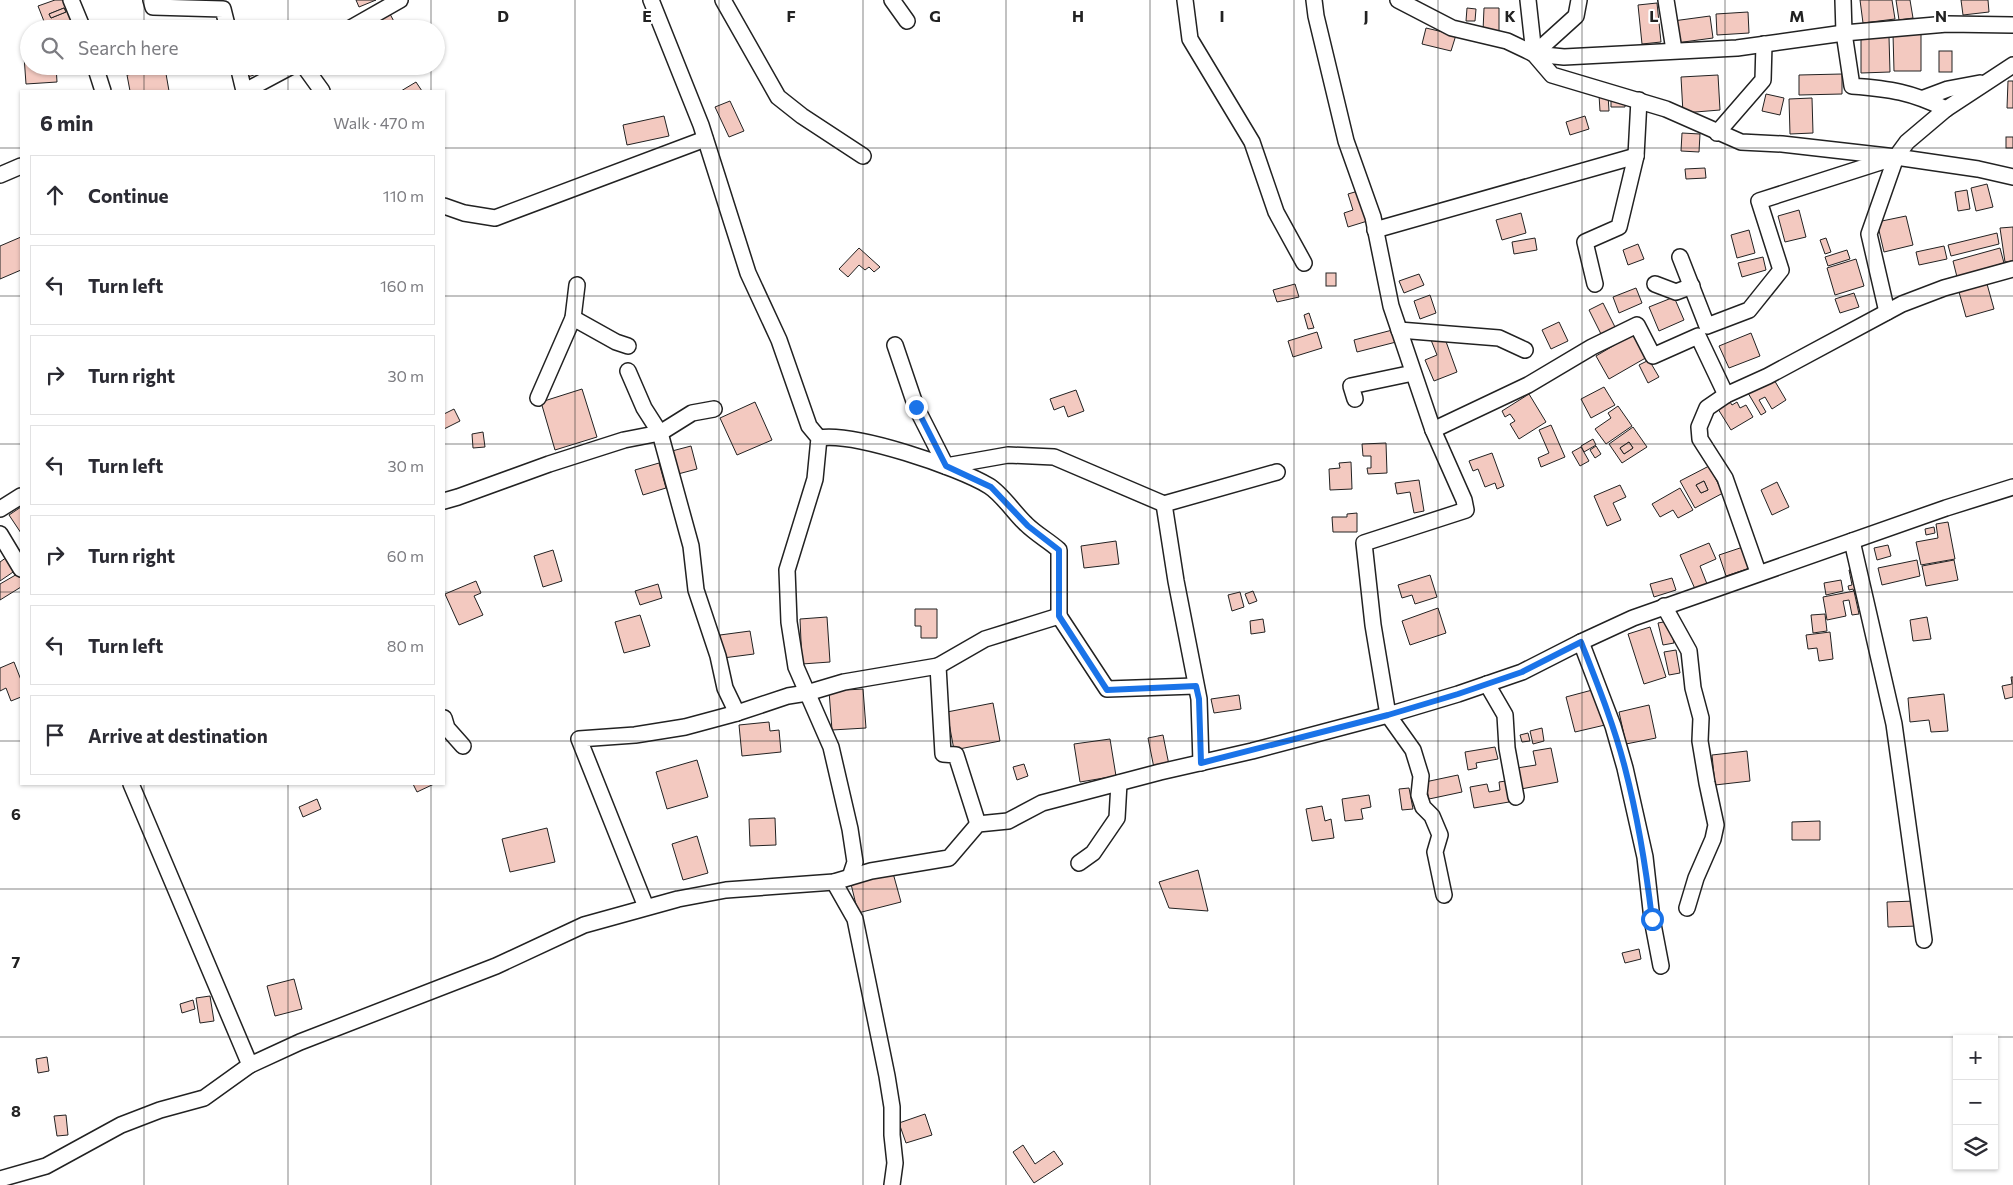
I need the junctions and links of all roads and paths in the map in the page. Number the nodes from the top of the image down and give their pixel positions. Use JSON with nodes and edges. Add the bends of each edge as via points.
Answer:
{"nodes":[{"id":1,"x":72,"y":0,"type":"edge"},
{"id":2,"x":151,"y":0,"type":"edge"},
{"id":3,"x":400,"y":0,"type":"edge"},
{"id":4,"x":651,"y":0,"type":"edge"},
{"id":5,"x":724,"y":0,"type":"edge"},
{"id":6,"x":892,"y":0,"type":"edge"},
{"id":7,"x":1184,"y":0,"type":"edge"},
{"id":8,"x":1314,"y":0,"type":"edge"},
{"id":9,"x":1398,"y":0,"type":"edge"},
{"id":10,"x":1528,"y":0,"type":"edge"},
{"id":11,"x":1579,"y":0,"type":"edge"},
{"id":12,"x":1666,"y":0,"type":"edge"},
{"id":13,"x":1843,"y":0,"type":"edge"},
{"id":14,"x":80,"y":20,"type":"edge"},
{"id":15,"x":226,"y":20,"type":"edge"},
{"id":16,"x":365,"y":20,"type":"edge"},
{"id":17,"x":907,"y":21,"type":"dead end"},
{"id":18,"x":2013,"y":25,"type":"edge"},
{"id":19,"x":1844,"y":33,"type":"junction"},
{"id":20,"x":1764,"y":44,"type":"junction"},
{"id":21,"x":1674,"y":50,"type":"junction"},
{"id":22,"x":1534,"y":54,"type":"junction"},
{"id":23,"x":2013,"y":65,"type":"edge"},
{"id":24,"x":98,"y":75,"type":"edge"},
{"id":25,"x":240,"y":75,"type":"edge"},
{"id":26,"x":275,"y":75,"type":"edge"},
{"id":27,"x":310,"y":75,"type":"edge"},
{"id":28,"x":1986,"y":82,"type":"junction"},
{"id":29,"x":103,"y":90,"type":"edge"},
{"id":30,"x":244,"y":90,"type":"edge"},
{"id":31,"x":246,"y":90,"type":"edge"},
{"id":32,"x":321,"y":90,"type":"edge"},
{"id":33,"x":1924,"y":98,"type":"junction"},
{"id":34,"x":1639,"y":100,"type":"junction"},
{"id":35,"x":1946,"y":109,"type":"junction"},
{"id":36,"x":1717,"y":133,"type":"junction"},
{"id":37,"x":705,"y":139,"type":"junction"},
{"id":38,"x":863,"y":156,"type":"dead end"},
{"id":39,"x":1636,"y":156,"type":"junction"},
{"id":40,"x":1896,"y":158,"type":"junction"},
{"id":41,"x":20,"y":166,"type":"edge"},
{"id":42,"x":0,"y":175,"type":"edge"},
{"id":43,"x":2013,"y":177,"type":"edge"},
{"id":44,"x":445,"y":206,"type":"edge"},
{"id":45,"x":1375,"y":230,"type":"junction"},
{"id":46,"x":1680,"y":257,"type":"dead end"},
{"id":47,"x":1304,"y":264,"type":"dead end"},
{"id":48,"x":2013,"y":269,"type":"edge"},
{"id":49,"x":1595,"y":284,"type":"dead end"},
{"id":50,"x":1655,"y":284,"type":"dead end"},
{"id":51,"x":577,"y":285,"type":"dead end"},
{"id":52,"x":1692,"y":286,"type":"junction"},
{"id":53,"x":1886,"y":312,"type":"junction"},
{"id":54,"x":573,"y":318,"type":"junction"},
{"id":55,"x":1399,"y":330,"type":"junction"},
{"id":56,"x":1702,"y":331,"type":"junction"},
{"id":57,"x":895,"y":345,"type":"dead end"},
{"id":58,"x":628,"y":346,"type":"dead end"},
{"id":59,"x":1524,"y":350,"type":"dead end"},
{"id":60,"x":628,"y":371,"type":"dead end"},
{"id":61,"x":1413,"y":374,"type":"junction"},
{"id":62,"x":1726,"y":395,"type":"junction"},
{"id":63,"x":538,"y":398,"type":"dead end"},
{"id":64,"x":1355,"y":399,"type":"dead end"},
{"id":65,"x":714,"y":409,"type":"dead end"},
{"id":66,"x":1433,"y":430,"type":"junction"},
{"id":67,"x":660,"y":433,"type":"junction"},
{"id":68,"x":819,"y":438,"type":"junction"},
{"id":69,"x":946,"y":466,"type":"junction"},
{"id":70,"x":1277,"y":472,"type":"dead end"},
{"id":71,"x":2013,"y":487,"type":"edge"},
{"id":72,"x":20,"y":497,"type":"edge"},
{"id":73,"x":445,"y":500,"type":"edge"},
{"id":74,"x":1164,"y":504,"type":"junction"},
{"id":75,"x":0,"y":508,"type":"edge"},
{"id":76,"x":0,"y":534,"type":"edge"},
{"id":77,"x":1852,"y":541,"type":"junction"},
{"id":78,"x":20,"y":567,"type":"edge"},
{"id":79,"x":1758,"y":572,"type":"junction"},
{"id":80,"x":1664,"y":606,"type":"junction"},
{"id":81,"x":1059,"y":616,"type":"junction"},
{"id":82,"x":1581,"y":642,"type":"junction"},
{"id":83,"x":938,"y":666,"type":"junction"},
{"id":84,"x":1487,"y":684,"type":"junction"},
{"id":85,"x":1196,"y":686,"type":"junction"},
{"id":86,"x":807,"y":693,"type":"junction"},
{"id":87,"x":737,"y":713,"type":"junction"},
{"id":88,"x":1388,"y":715,"type":"junction"},
{"id":89,"x":445,"y":721,"type":"edge"},
{"id":90,"x":463,"y":746,"type":"dead end"},
{"id":91,"x":1201,"y":763,"type":"junction"},
{"id":92,"x":1120,"y":783,"type":"junction"},
{"id":93,"x":130,"y":785,"type":"edge"},
{"id":94,"x":1516,"y":798,"type":"dead end"},
{"id":95,"x":978,"y":824,"type":"junction"},
{"id":96,"x":1079,"y":863,"type":"dead end"},
{"id":97,"x":850,"y":877,"type":"junction"},
{"id":98,"x":834,"y":882,"type":"junction"},
{"id":99,"x":1444,"y":895,"type":"dead end"},
{"id":100,"x":646,"y":907,"type":"junction"},
{"id":101,"x":1687,"y":908,"type":"dead end"},
{"id":102,"x":1924,"y":940,"type":"dead end"},
{"id":103,"x":1661,"y":966,"type":"dead end"},
{"id":104,"x":250,"y":1065,"type":"junction"},
{"id":105,"x":0,"y":1180,"type":"edge"},
{"id":106,"x":892,"y":1185,"type":"edge"}],
"edges":[{"from":1,"to":14,"type":"street"},
{"from":2,"to":15,"type":"street","via":[[153,7],[223,9]]},
{"from":3,"to":16,"type":"street"},
{"from":4,"to":37,"type":"street"},
{"from":5,"to":38,"type":"street","via":[[778,97]]},
{"from":6,"to":17,"type":"street"},
{"from":7,"to":47,"type":"street","via":[[1190,39],[1252,142],[1276,212]]},
{"from":8,"to":45,"type":"street","via":[[1346,141]]},
{"from":9,"to":22,"type":"street","via":[[1452,28],[1507,41]]},
{"from":10,"to":22,"type":"street"},
{"from":11,"to":22,"type":"street","via":[[1576,16]]},
{"from":12,"to":21,"type":"street"},
{"from":13,"to":19,"type":"street"},
{"from":18,"to":19,"type":"street","via":[[1947,24]]},
{"from":19,"to":20,"type":"street"},
{"from":19,"to":33,"type":"street","via":[[1852,86],[1890,88]]},
{"from":20,"to":21,"type":"street"},
{"from":20,"to":36,"type":"street","via":[[1762,80]]},
{"from":21,"to":22,"type":"street","via":[[1564,57]]},
{"from":22,"to":34,"type":"street","via":[[1552,75]]},
{"from":23,"to":28,"type":"street"},
{"from":24,"to":29,"type":"street"},
{"from":25,"to":30,"type":"street"},
{"from":26,"to":31,"type":"street"},
{"from":27,"to":32,"type":"street"},
{"from":28,"to":33,"type":"street","via":[[1948,89]]},
{"from":28,"to":35,"type":"street"},
{"from":33,"to":35,"type":"street"},
{"from":34,"to":36,"type":"street"},
{"from":34,"to":39,"type":"street"},
{"from":35,"to":40,"type":"street","via":[[1907,142]]},
{"from":36,"to":40,"type":"street","via":[[1741,142]]},
{"from":37,"to":44,"type":"street","via":[[495,218]]},
{"from":37,"to":68,"type":"street","via":[[748,273],[779,340],[809,426]]},
{"from":39,"to":45,"type":"street"},
{"from":39,"to":49,"type":"street","via":[[1619,227],[1585,242]]},
{"from":40,"to":43,"type":"street"},
{"from":40,"to":53,"type":"street","via":[[1869,234]]},
{"from":40,"to":56,"type":"street","via":[[1759,200],[1782,270],[1749,310]]},
{"from":41,"to":42,"type":"street"},
{"from":45,"to":55,"type":"street"},
{"from":46,"to":52,"type":"street"},
{"from":48,"to":53,"type":"street","via":[[1944,288]]},
{"from":50,"to":52,"type":"street","via":[[1676,292]]},
{"from":51,"to":54,"type":"street"},
{"from":52,"to":56,"type":"street"},
{"from":53,"to":62,"type":"street"},
{"from":54,"to":58,"type":"street"},
{"from":54,"to":63,"type":"street"},
{"from":55,"to":59,"type":"street","via":[[1498,338]]},
{"from":55,"to":61,"type":"street"},
{"from":56,"to":62,"type":"street"},
{"from":56,"to":66,"type":"street","via":[[1653,356],[1637,325],[1528,385]]},
{"from":57,"to":69,"type":"street","via":[[916,407]]},
{"from":60,"to":67,"type":"street","via":[[644,408]]},
{"from":61,"to":64,"type":"street","via":[[1351,386]]},
{"from":61,"to":66,"type":"street"},
{"from":62,"to":79,"type":"street","via":[[1708,408],[1699,427],[1700,439],[1725,478]]},
{"from":65,"to":67,"type":"street","via":[[692,413]]},
{"from":66,"to":88,"type":"street","via":[[1466,510],[1364,543]]},
{"from":67,"to":73,"type":"street","via":[[624,440]]},
{"from":67,"to":87,"type":"street","via":[[691,546],[696,590],[725,688]]},
{"from":68,"to":69,"type":"street","via":[[832,436],[888,448]]},
{"from":68,"to":86,"type":"street","via":[[815,479],[786,570],[796,667]]},
{"from":69,"to":74,"type":"street","via":[[1008,455],[1054,457]]},
{"from":69,"to":81,"type":"street","via":[[991,487],[1028,526],[1059,550]]},
{"from":70,"to":74,"type":"street"},
{"from":71,"to":77,"type":"street"},
{"from":72,"to":75,"type":"street"},
{"from":74,"to":85,"type":"street"},
{"from":76,"to":78,"type":"street"},
{"from":77,"to":79,"type":"street"},
{"from":77,"to":102,"type":"street","via":[[1894,724]]},
{"from":79,"to":80,"type":"street"},
{"from":80,"to":82,"type":"street"},
{"from":80,"to":101,"type":"street","via":[[1689,651],[1693,688],[1701,718],[1700,741],[1716,825]]},
{"from":81,"to":83,"type":"street","via":[[984,639]]},
{"from":81,"to":85,"type":"street","via":[[1107,690]]},
{"from":82,"to":84,"type":"street","via":[[1522,672]]},
{"from":82,"to":103,"type":"street","via":[[1625,768],[1645,857]]},
{"from":83,"to":86,"type":"street","via":[[844,682]]},
{"from":83,"to":95,"type":"street","via":[[943,754],[956,755]]},
{"from":84,"to":88,"type":"street"},
{"from":84,"to":94,"type":"street","via":[[1505,715]]},
{"from":85,"to":91,"type":"street"},
{"from":86,"to":87,"type":"street"},
{"from":86,"to":97,"type":"street","via":[[831,747],[855,862]]},
{"from":87,"to":100,"type":"street","via":[[685,727],[579,739]]},
{"from":88,"to":91,"type":"street"},
{"from":88,"to":99,"type":"street","via":[[1413,750],[1421,776],[1419,795],[1440,835],[1435,852]]},
{"from":89,"to":90,"type":"street"},
{"from":91,"to":92,"type":"street"},
{"from":92,"to":95,"type":"street","via":[[1042,803],[1008,821]]},
{"from":92,"to":96,"type":"street","via":[[1117,818],[1093,853]]},
{"from":93,"to":104,"type":"street"},
{"from":95,"to":97,"type":"street","via":[[948,858]]},
{"from":97,"to":98,"type":"street"},
{"from":98,"to":100,"type":"street","via":[[726,890]]},
{"from":98,"to":106,"type":"street","via":[[855,919],[887,1076],[896,1163]]},
{"from":100,"to":104,"type":"street","via":[[584,925],[496,966],[300,1042]]},
{"from":104,"to":105,"type":"street","via":[[204,1098],[121,1125],[46,1166]]}]}
